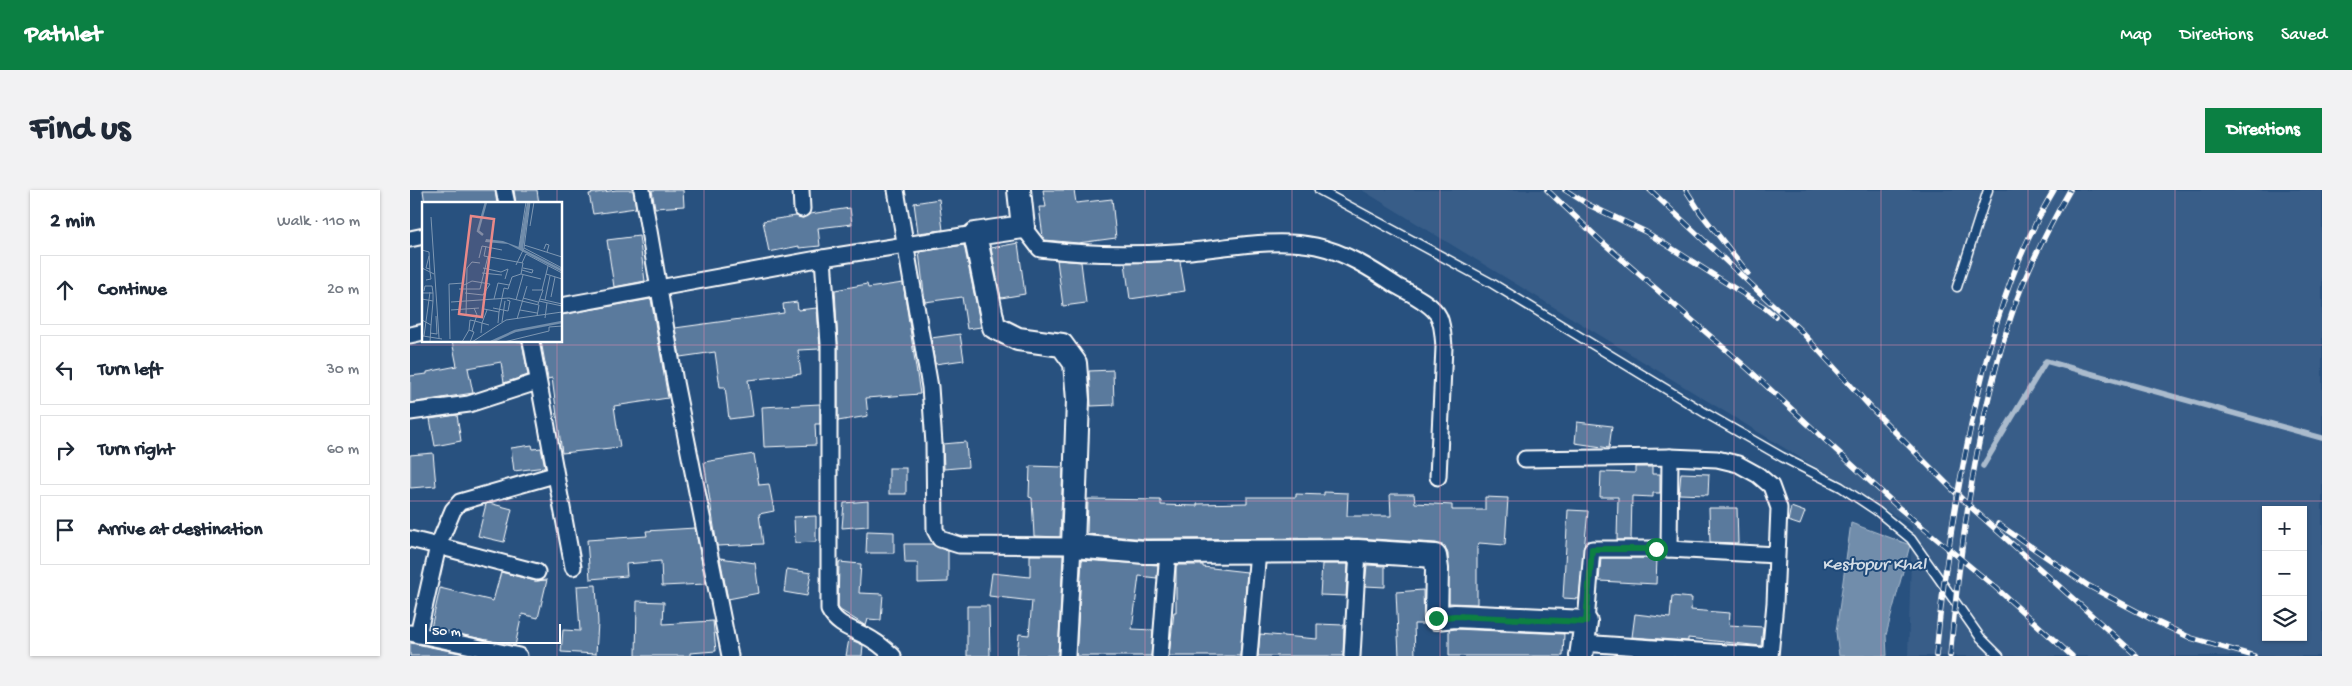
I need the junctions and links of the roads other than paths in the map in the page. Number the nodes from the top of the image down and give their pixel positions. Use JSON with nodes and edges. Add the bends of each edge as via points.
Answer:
{"nodes":[{"id":1,"x":642,"y":190,"type":"edge"},
{"id":2,"x":801,"y":190,"type":"edge"},
{"id":3,"x":896,"y":190,"type":"edge"},
{"id":4,"x":1019,"y":190,"type":"edge"},
{"id":5,"x":1319,"y":190,"type":"edge"},
{"id":6,"x":1988,"y":190,"type":"edge"},
{"id":7,"x":802,"y":209,"type":"dead end"},
{"id":8,"x":1023,"y":227,"type":"junction"},
{"id":9,"x":976,"y":234,"type":"junction"},
{"id":10,"x":905,"y":246,"type":"junction"},
{"id":11,"x":823,"y":258,"type":"junction"},
{"id":12,"x":1957,"y":287,"type":"dead end"},
{"id":13,"x":660,"y":290,"type":"junction"},
{"id":14,"x":562,"y":306,"type":"edge"},
{"id":15,"x":531,"y":342,"type":"edge"},
{"id":16,"x":538,"y":382,"type":"junction"},
{"id":17,"x":410,"y":412,"type":"edge"},
{"id":18,"x":1670,"y":457,"type":"junction"},
{"id":19,"x":1525,"y":458,"type":"dead end"},
{"id":20,"x":554,"y":475,"type":"junction"},
{"id":21,"x":1438,"y":477,"type":"dead end"},
{"id":22,"x":410,"y":539,"type":"edge"},
{"id":23,"x":438,"y":546,"type":"junction"},
{"id":24,"x":1073,"y":546,"type":"junction"},
{"id":25,"x":1669,"y":549,"type":"junction"},
{"id":26,"x":1358,"y":551,"type":"junction"},
{"id":27,"x":1168,"y":552,"type":"junction"},
{"id":28,"x":1258,"y":552,"type":"junction"},
{"id":29,"x":1776,"y":555,"type":"junction"},
{"id":30,"x":573,"y":567,"type":"dead end"},
{"id":31,"x":538,"y":572,"type":"dead end"},
{"id":32,"x":414,"y":634,"type":"edge"},
{"id":33,"x":1583,"y":640,"type":"edge"},
{"id":34,"x":519,"y":656,"type":"edge"},
{"id":35,"x":730,"y":656,"type":"edge"},
{"id":36,"x":893,"y":656,"type":"edge"},
{"id":37,"x":1067,"y":656,"type":"edge"},
{"id":38,"x":1160,"y":656,"type":"edge"},
{"id":39,"x":1249,"y":656,"type":"edge"},
{"id":40,"x":1352,"y":656,"type":"edge"},
{"id":41,"x":1770,"y":656,"type":"edge"},
{"id":42,"x":2000,"y":656,"type":"edge"}],
"edges":[{"from":1,"to":13,"type":"street"},
{"from":2,"to":7,"type":"street"},
{"from":3,"to":10,"type":"street"},
{"from":4,"to":8,"type":"street"},
{"from":5,"to":42,"type":"lane","via":[[1494,284],[1707,414],[1841,487],[1877,511],[1911,539],[1980,636]]},
{"from":6,"to":12,"type":"lane"},
{"from":8,"to":9,"type":"street"},
{"from":8,"to":21,"type":"street","via":[[1040,250],[1076,254],[1166,253],[1284,243],[1315,246],[1332,250],[1387,279],[1439,315],[1442,326],[1444,347]]},
{"from":9,"to":10,"type":"street"},
{"from":9,"to":24,"type":"street","via":[[994,327],[1018,340],[1062,345],[1075,363],[1078,400]]},
{"from":10,"to":11,"type":"street"},
{"from":10,"to":24,"type":"street","via":[[930,387],[934,444],[933,517],[937,535],[959,545]]},
{"from":11,"to":13,"type":"street"},
{"from":11,"to":36,"type":"street","via":[[829,344],[829,610],[840,624],[873,640]]},
{"from":13,"to":14,"type":"street"},
{"from":13,"to":35,"type":"street","via":[[675,382]]},
{"from":15,"to":16,"type":"street"},
{"from":16,"to":17,"type":"street","via":[[469,404]]},
{"from":16,"to":20,"type":"street"},
{"from":18,"to":19,"type":"street"},
{"from":18,"to":25,"type":"street"},
{"from":18,"to":29,"type":"street","via":[[1717,459],[1738,464],[1771,486],[1779,508]]},
{"from":20,"to":23,"type":"street","via":[[460,502],[453,510]]},
{"from":20,"to":30,"type":"street"},
{"from":22,"to":23,"type":"street"},
{"from":23,"to":31,"type":"street"},
{"from":23,"to":32,"type":"street"},
{"from":24,"to":27,"type":"street"},
{"from":24,"to":37,"type":"street"},
{"from":25,"to":29,"type":"street"},
{"from":25,"to":33,"type":"street","via":[[1592,549]]},
{"from":26,"to":28,"type":"street"},
{"from":26,"to":33,"type":"street","via":[[1435,556],[1436,618],[1455,616]]},
{"from":26,"to":40,"type":"street"},
{"from":27,"to":28,"type":"street"},
{"from":27,"to":38,"type":"street"},
{"from":28,"to":39,"type":"street"},
{"from":29,"to":41,"type":"street"},
{"from":32,"to":34,"type":"street"},
{"from":33,"to":41,"type":"street"}]}
